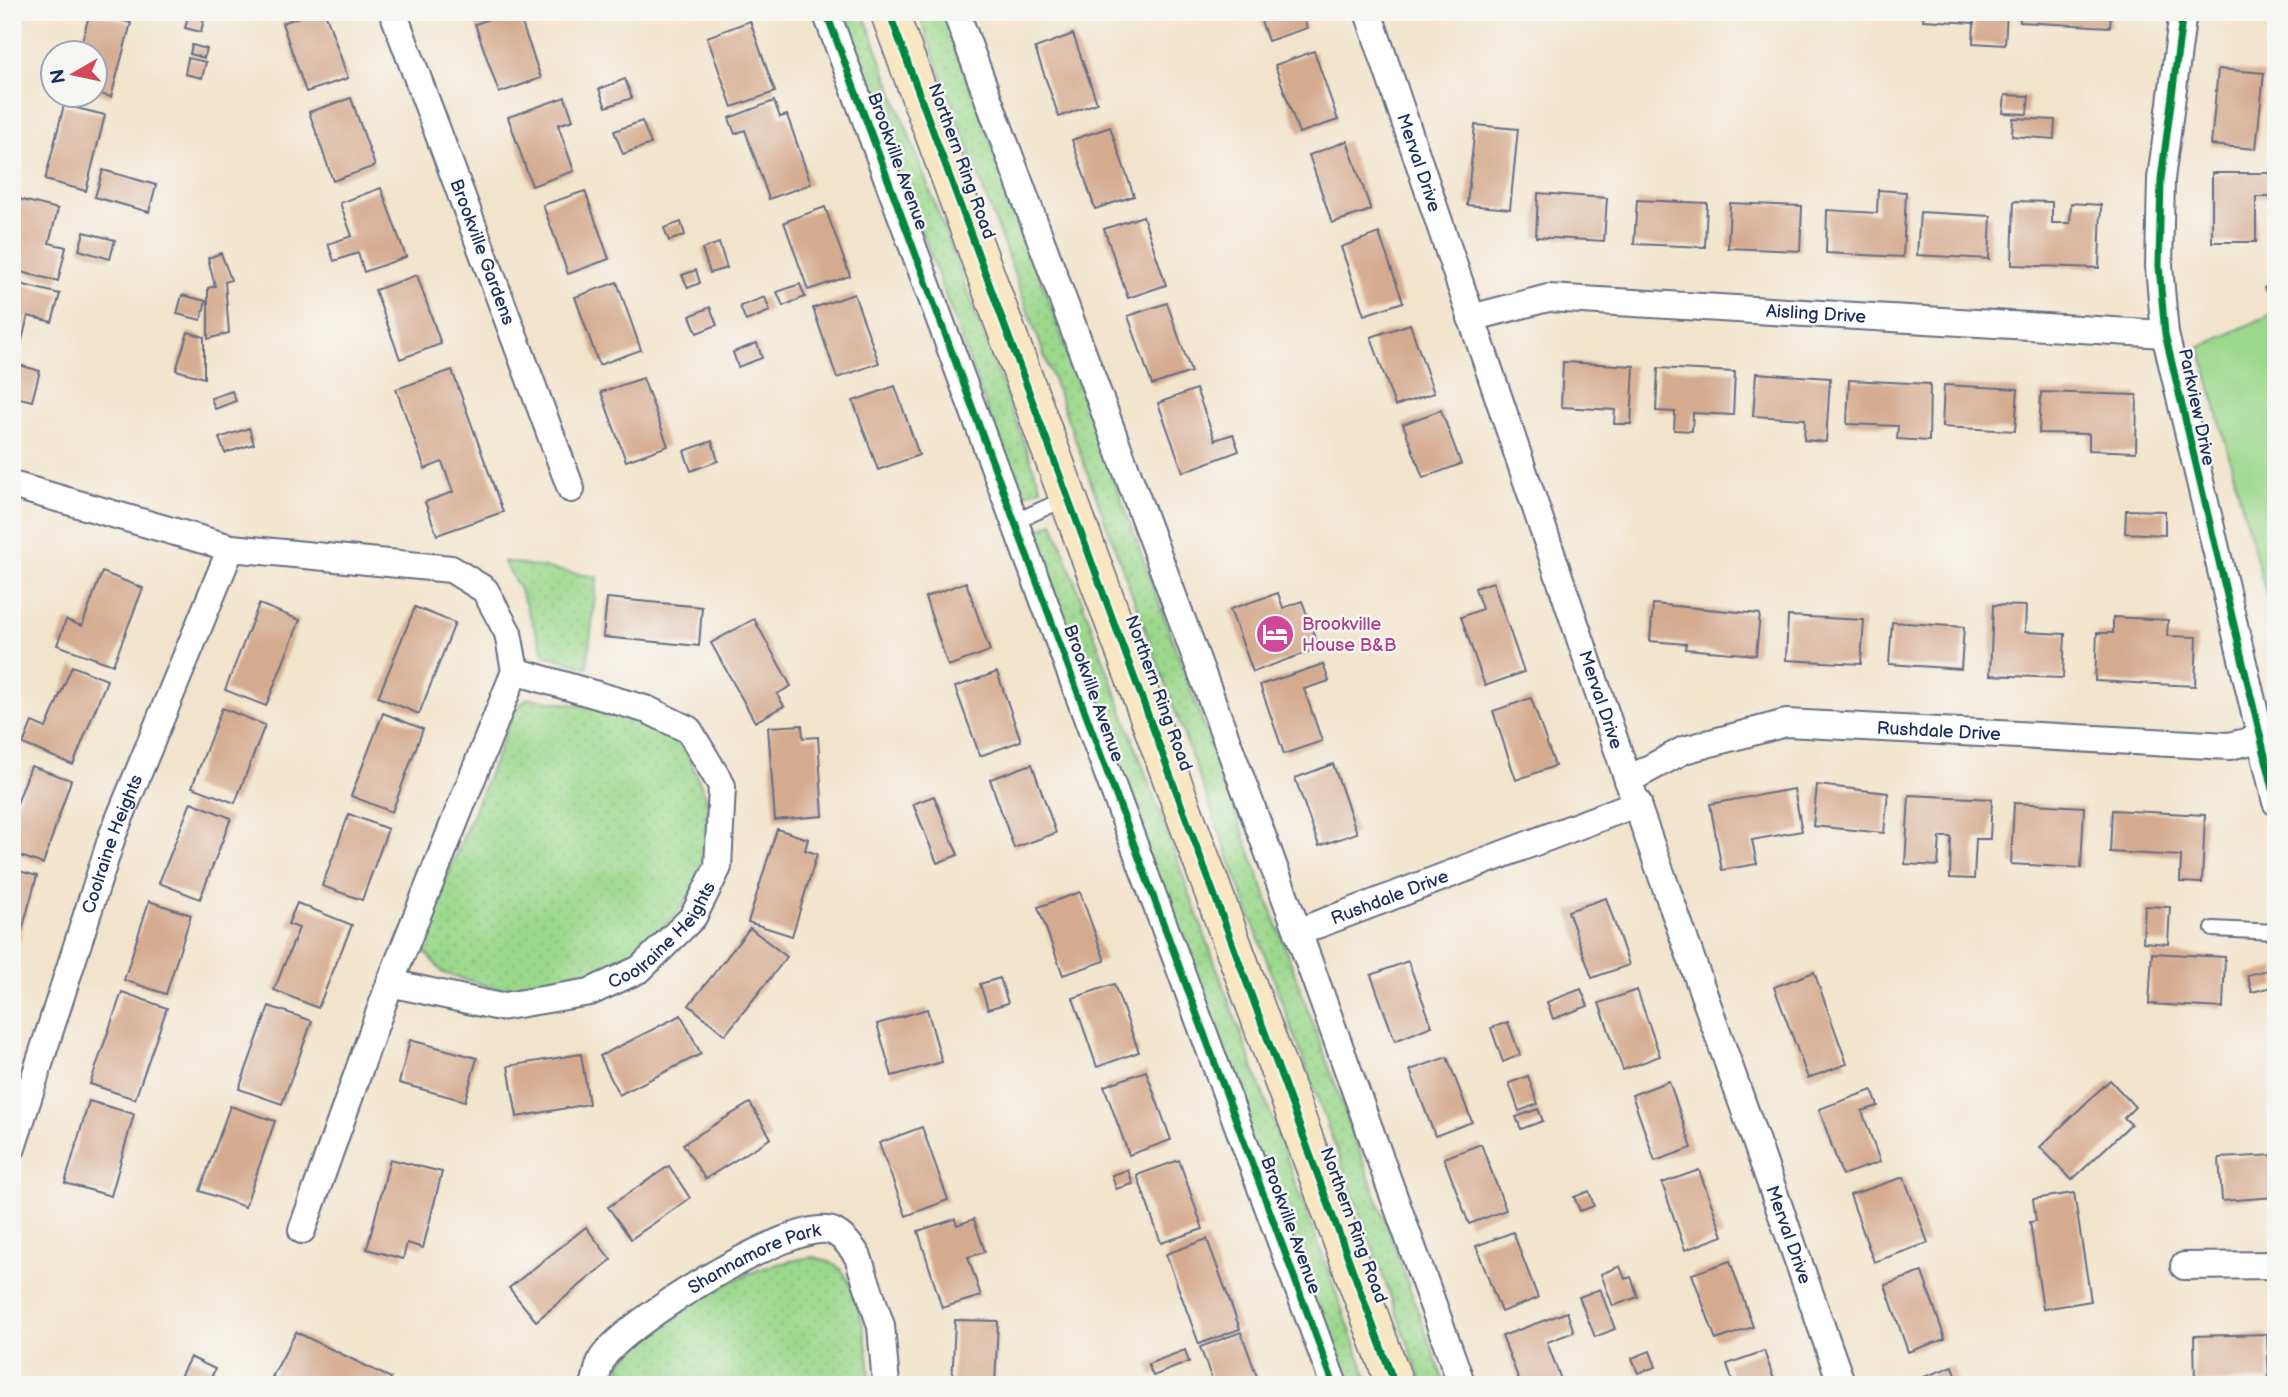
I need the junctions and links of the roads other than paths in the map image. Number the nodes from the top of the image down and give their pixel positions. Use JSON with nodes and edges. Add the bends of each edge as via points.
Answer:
{"nodes":[{"id":1,"x":393,"y":12,"type":"edge"},
{"id":2,"x":826,"y":12,"type":"edge"},
{"id":3,"x":890,"y":12,"type":"edge"},
{"id":4,"x":956,"y":12,"type":"edge"},
{"id":5,"x":1368,"y":12,"type":"edge"},
{"id":6,"x":2183,"y":12,"type":"edge"},
{"id":7,"x":1471,"y":318,"type":"junction"},
{"id":8,"x":2165,"y":334,"type":"junction"},
{"id":9,"x":12,"y":485,"type":"edge"},
{"id":10,"x":570,"y":489,"type":"dead end"},
{"id":11,"x":1070,"y":497,"type":"junction"},
{"id":12,"x":1014,"y":522,"type":"junction"},
{"id":13,"x":231,"y":548,"type":"junction"},
{"id":14,"x":515,"y":671,"type":"junction"},
{"id":15,"x":2260,"y":739,"type":"junction"},
{"id":16,"x":1633,"y":791,"type":"junction"},
{"id":17,"x":2276,"y":802,"type":"edge"},
{"id":18,"x":2213,"y":929,"type":"dead end"},
{"id":19,"x":1298,"y":932,"type":"junction"},
{"id":20,"x":2276,"y":932,"type":"edge"},
{"id":21,"x":390,"y":983,"type":"junction"},
{"id":22,"x":12,"y":1148,"type":"edge"},
{"id":23,"x":302,"y":1230,"type":"dead end"},
{"id":24,"x":2276,"y":1265,"type":"edge"},
{"id":25,"x":2184,"y":1266,"type":"dead end"},
{"id":26,"x":594,"y":1385,"type":"edge"},
{"id":27,"x":886,"y":1385,"type":"edge"},
{"id":28,"x":1334,"y":1385,"type":"edge"},
{"id":29,"x":1395,"y":1385,"type":"edge"},
{"id":30,"x":1462,"y":1385,"type":"edge"},
{"id":31,"x":1842,"y":1385,"type":"edge"}],
"edges":[{"from":1,"to":10,"type":"street","name":"Brookville Gardens"},
{"from":2,"to":12,"type":"street","name":"Brookville Avenue"},
{"from":3,"to":11,"type":"main road","name":"Northern Ring Road"},
{"from":4,"to":19,"type":"street"},
{"from":5,"to":7,"type":"street","name":"Merval Drive"},
{"from":6,"to":8,"type":"street","name":"Parkview Drive","via":[[2161,179],[2159,266]]},
{"from":7,"to":8,"type":"street","name":"Aisling Drive","via":[[1548,298]]},
{"from":7,"to":16,"type":"street","name":"Merval Drive"},
{"from":8,"to":15,"type":"street","name":"Parkview Drive"},
{"from":9,"to":13,"type":"street"},
{"from":11,"to":12,"type":"lane"},
{"from":11,"to":29,"type":"main road","name":"Northern Ring Road"},
{"from":12,"to":28,"type":"street","name":"Brookville Avenue"},
{"from":13,"to":14,"type":"street","via":[[451,569],[485,590],[508,633]]},
{"from":13,"to":22,"type":"street","name":"Coolraine Heights","via":[[113,834]]},
{"from":14,"to":21,"type":"street"},
{"from":14,"to":21,"type":"street","name":"Coolraine Heights","via":[[648,710],[689,730],[722,786],[718,867],[693,917],[640,969],[590,992],[500,1007]]},
{"from":15,"to":16,"type":"street","name":"Rushdale Drive","via":[[2229,746],[1786,723],[1685,750]]},
{"from":15,"to":17,"type":"street","name":"Parkview Drive"},
{"from":16,"to":19,"type":"street","name":"Rushdale Drive"},
{"from":16,"to":31,"type":"street","name":"Merval Drive"},
{"from":18,"to":20,"type":"lane"},
{"from":19,"to":30,"type":"street"},
{"from":21,"to":23,"type":"street"},
{"from":24,"to":25,"type":"street"},
{"from":26,"to":27,"type":"street","name":"Shannamore Park","via":[[603,1358],[655,1312],[716,1272],[810,1230],[832,1231],[853,1247],[881,1326]]}]}
